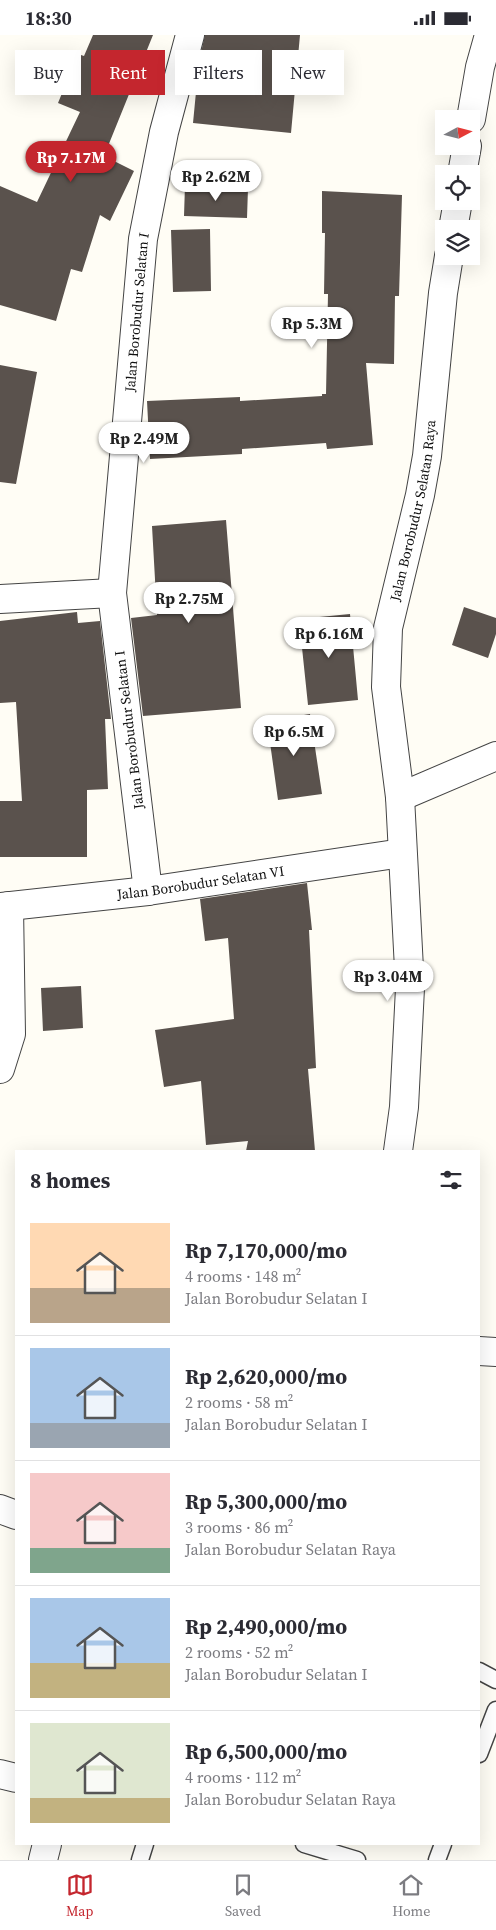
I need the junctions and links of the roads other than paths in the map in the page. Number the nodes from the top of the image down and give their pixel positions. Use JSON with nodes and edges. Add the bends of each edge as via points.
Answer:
{"nodes":[{"id":1,"x":190,"y":35,"type":"edge"},
{"id":2,"x":489,"y":35,"type":"edge"},
{"id":3,"x":473,"y":110,"type":"edge"},
{"id":4,"x":447,"y":265,"type":"edge"},
{"id":5,"x":112,"y":593,"type":"junction"},
{"id":6,"x":0,"y":599,"type":"edge"},
{"id":7,"x":496,"y":756,"type":"edge"},
{"id":8,"x":400,"y":797,"type":"junction"},
{"id":9,"x":402,"y":853,"type":"junction"},
{"id":10,"x":148,"y":891,"type":"junction"},
{"id":11,"x":5,"y":906,"type":"edge"},
{"id":12,"x":0,"y":1069,"type":"edge"},
{"id":13,"x":398,"y":1150,"type":"edge"},
{"id":14,"x":480,"y":1351,"type":"edge"},
{"id":15,"x":496,"y":1352,"type":"edge"},
{"id":16,"x":0,"y":1509,"type":"edge"},
{"id":17,"x":15,"y":1515,"type":"edge"},
{"id":18,"x":480,"y":1672,"type":"edge"},
{"id":19,"x":496,"y":1680,"type":"edge"},
{"id":20,"x":496,"y":1710,"type":"edge"},
{"id":21,"x":480,"y":1751,"type":"edge"},
{"id":22,"x":0,"y":1774,"type":"edge"},
{"id":23,"x":15,"y":1778,"type":"edge"},
{"id":24,"x":47,"y":1845,"type":"edge"},
{"id":25,"x":145,"y":1845,"type":"edge"},
{"id":26,"x":307,"y":1845,"type":"edge"},
{"id":27,"x":443,"y":1845,"type":"edge"},
{"id":28,"x":43,"y":1860,"type":"edge"},
{"id":29,"x":140,"y":1860,"type":"edge"},
{"id":30,"x":357,"y":1860,"type":"edge"},
{"id":31,"x":437,"y":1860,"type":"edge"}],
"edges":[{"from":1,"to":5,"type":"street","name":"Jalan Borobudur Selatan I","via":[[164,132],[143,239]]},
{"from":2,"to":3,"type":"street"},
{"from":4,"to":8,"type":"street","name":"Jalan Borobudur Selatan Raya","via":[[427,457],[388,628],[386,687]]},
{"from":5,"to":6,"type":"street"},
{"from":5,"to":10,"type":"street","name":"Jalan Borobudur Selatan I"},
{"from":7,"to":8,"type":"street"},
{"from":8,"to":9,"type":"street","name":"Jalan Borobudur Selatan Raya"},
{"from":9,"to":10,"type":"street","name":"Jalan Borobudur Selatan VI"},
{"from":9,"to":13,"type":"street","via":[[410,988],[404,1107]]},
{"from":10,"to":11,"type":"street","name":"Jalan Borobudur Selatan VI"},
{"from":11,"to":12,"type":"street","via":[[10,1034]]},
{"from":14,"to":15,"type":"street"},
{"from":16,"to":17,"type":"street"},
{"from":18,"to":19,"type":"lane"},
{"from":20,"to":21,"type":"lane"},
{"from":22,"to":23,"type":"street"},
{"from":24,"to":28,"type":"street"},
{"from":25,"to":29,"type":"lane"},
{"from":26,"to":30,"type":"lane"},
{"from":27,"to":31,"type":"lane"}]}
